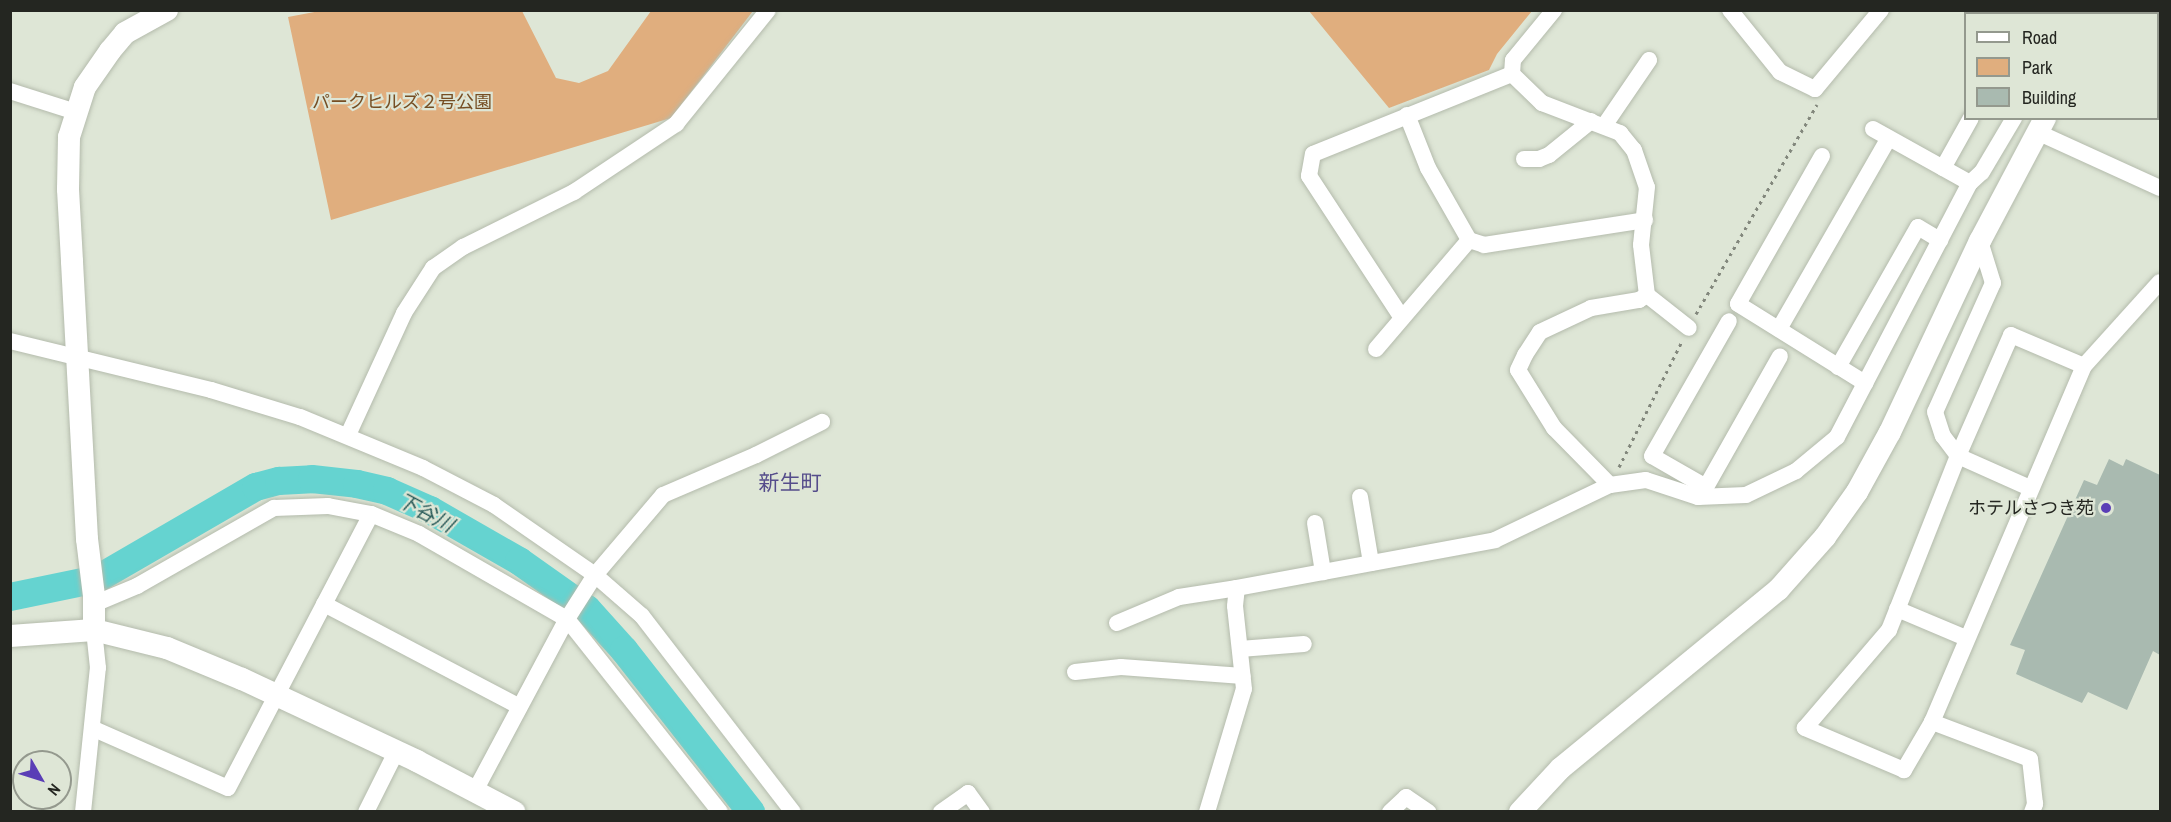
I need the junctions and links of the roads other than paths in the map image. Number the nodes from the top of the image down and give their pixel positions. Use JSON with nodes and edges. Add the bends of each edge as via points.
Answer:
{"nodes":[{"id":1,"x":167,"y":10,"type":"edge"},
{"id":2,"x":768,"y":10,"type":"edge"},
{"id":3,"x":1554,"y":10,"type":"edge"},
{"id":4,"x":1730,"y":10,"type":"edge"},
{"id":5,"x":1874,"y":13,"type":"edge"},
{"id":6,"x":1648,"y":60,"type":"dead end"},
{"id":7,"x":1512,"y":74,"type":"junction"},
{"id":8,"x":10,"y":91,"type":"edge"},
{"id":9,"x":76,"y":112,"type":"junction"},
{"id":10,"x":1407,"y":114,"type":"junction"},
{"id":11,"x":1970,"y":120,"type":"edge"},
{"id":12,"x":2013,"y":120,"type":"edge"},
{"id":13,"x":1598,"y":124,"type":"junction"},
{"id":14,"x":2041,"y":125,"type":"edge"},
{"id":15,"x":1873,"y":129,"type":"dead end"},
{"id":16,"x":1889,"y":138,"type":"junction"},
{"id":17,"x":1822,"y":156,"type":"dead end"},
{"id":18,"x":1524,"y":159,"type":"dead end"},
{"id":19,"x":1943,"y":168,"type":"junction"},
{"id":20,"x":1970,"y":183,"type":"junction"},
{"id":21,"x":2160,"y":188,"type":"edge"},
{"id":22,"x":1645,"y":220,"type":"junction"},
{"id":23,"x":1469,"y":240,"type":"junction"},
{"id":24,"x":1940,"y":240,"type":"junction"},
{"id":25,"x":1980,"y":241,"type":"junction"},
{"id":26,"x":2160,"y":282,"type":"edge"},
{"id":27,"x":1647,"y":295,"type":"junction"},
{"id":28,"x":1402,"y":318,"type":"junction"},
{"id":29,"x":1730,"y":321,"type":"dead end"},
{"id":30,"x":1689,"y":328,"type":"road end"},
{"id":31,"x":1779,"y":329,"type":"junction"},
{"id":32,"x":10,"y":341,"type":"edge"},
{"id":33,"x":1376,"y":349,"type":"dead end"},
{"id":34,"x":78,"y":355,"type":"junction"},
{"id":35,"x":1780,"y":356,"type":"dead end"},
{"id":36,"x":2084,"y":366,"type":"junction"},
{"id":37,"x":1838,"y":367,"type":"junction"},
{"id":38,"x":1865,"y":383,"type":"junction"},
{"id":39,"x":822,"y":422,"type":"dead end"},
{"id":40,"x":348,"y":435,"type":"junction"},
{"id":41,"x":1958,"y":456,"type":"junction"},
{"id":42,"x":1610,"y":484,"type":"junction"},
{"id":43,"x":2030,"y":488,"type":"junction"},
{"id":44,"x":1706,"y":492,"type":"junction"},
{"id":45,"x":1360,"y":496,"type":"dead end"},
{"id":46,"x":371,"y":514,"type":"junction"},
{"id":47,"x":1315,"y":523,"type":"dead end"},
{"id":48,"x":1371,"y":563,"type":"junction"},
{"id":49,"x":1323,"y":572,"type":"junction"},
{"id":50,"x":595,"y":575,"type":"junction"},
{"id":51,"x":1237,"y":588,"type":"junction"},
{"id":52,"x":94,"y":600,"type":"junction"},
{"id":53,"x":324,"y":604,"type":"junction"},
{"id":54,"x":1897,"y":609,"type":"junction"},
{"id":55,"x":567,"y":619,"type":"junction"},
{"id":56,"x":1117,"y":623,"type":"dead end"},
{"id":57,"x":94,"y":630,"type":"junction"},
{"id":58,"x":10,"y":636,"type":"edge"},
{"id":59,"x":1966,"y":638,"type":"junction"},
{"id":60,"x":1304,"y":644,"type":"dead end"},
{"id":61,"x":1240,"y":649,"type":"junction"},
{"id":62,"x":1075,"y":672,"type":"dead end"},
{"id":63,"x":1243,"y":676,"type":"junction"},
{"id":64,"x":276,"y":695,"type":"junction"},
{"id":65,"x":520,"y":707,"type":"junction"},
{"id":66,"x":1932,"y":722,"type":"junction"},
{"id":67,"x":94,"y":729,"type":"junction"},
{"id":68,"x":396,"y":752,"type":"junction"},
{"id":69,"x":475,"y":791,"type":"junction"},
{"id":70,"x":83,"y":812,"type":"edge"},
{"id":71,"x":366,"y":812,"type":"edge"},
{"id":72,"x":514,"y":812,"type":"edge"},
{"id":73,"x":720,"y":812,"type":"edge"},
{"id":74,"x":793,"y":812,"type":"edge"},
{"id":75,"x":942,"y":812,"type":"edge"},
{"id":76,"x":982,"y":812,"type":"edge"},
{"id":77,"x":1207,"y":812,"type":"edge"},
{"id":78,"x":1390,"y":812,"type":"edge"},
{"id":79,"x":1428,"y":812,"type":"edge"},
{"id":80,"x":1520,"y":812,"type":"edge"},
{"id":81,"x":2032,"y":812,"type":"edge"}],
"edges":[{"from":1,"to":9,"type":"street","via":[[125,33],[97,67]]},
{"from":2,"to":40,"type":"street","via":[[676,124],[574,192],[463,247],[433,268],[404,313]]},
{"from":3,"to":7,"type":"street","via":[[1513,60]]},
{"from":4,"to":5,"type":"street","via":[[1780,72],[1815,89]]},
{"from":6,"to":13,"type":"street"},
{"from":7,"to":10,"type":"street"},
{"from":7,"to":13,"type":"street","via":[[1542,103]]},
{"from":8,"to":9,"type":"street"},
{"from":9,"to":34,"type":"street","via":[[69,137],[68,189]]},
{"from":10,"to":23,"type":"street","via":[[1428,168]]},
{"from":10,"to":28,"type":"street","via":[[1313,154],[1309,176]]},
{"from":11,"to":19,"type":"street"},
{"from":12,"to":20,"type":"street","via":[[1982,172]]},
{"from":13,"to":18,"type":"street","via":[[1539,159]]},
{"from":13,"to":22,"type":"street","via":[[1620,133],[1634,150],[1647,187]]},
{"from":14,"to":21,"type":"street"},
{"from":14,"to":25,"type":"street"},
{"from":15,"to":16,"type":"street"},
{"from":16,"to":19,"type":"street"},
{"from":16,"to":31,"type":"street"},
{"from":17,"to":31,"type":"street","via":[[1738,304]]},
{"from":19,"to":20,"type":"street"},
{"from":20,"to":24,"type":"street"},
{"from":22,"to":23,"type":"street","via":[[1484,245]]},
{"from":22,"to":27,"type":"street","via":[[1641,245]]},
{"from":23,"to":28,"type":"street"},
{"from":24,"to":37,"type":"street","via":[[1917,227]]},
{"from":24,"to":38,"type":"street"},
{"from":25,"to":41,"type":"street","via":[[1993,283],[1935,412],[1943,436]]},
{"from":25,"to":80,"type":"street","via":[[1890,432],[1857,492],[1825,537],[1778,590],[1561,768]]},
{"from":26,"to":36,"type":"street"},
{"from":27,"to":30,"type":"street"},
{"from":27,"to":42,"type":"street","via":[[1639,300],[1591,308],[1540,332],[1518,370],[1554,428]]},
{"from":28,"to":33,"type":"street"},
{"from":29,"to":44,"type":"street","via":[[1652,456]]},
{"from":31,"to":37,"type":"street"},
{"from":32,"to":34,"type":"street"},
{"from":34,"to":40,"type":"street","via":[[114,368],[211,390]]},
{"from":34,"to":52,"type":"street","via":[[87,539]]},
{"from":35,"to":44,"type":"street"},
{"from":36,"to":41,"type":"street","via":[[2011,335]]},
{"from":36,"to":43,"type":"street"},
{"from":37,"to":38,"type":"street"},
{"from":38,"to":44,"type":"street","via":[[1838,437],[1796,471],[1746,495]]},
{"from":39,"to":50,"type":"street","via":[[663,495]]},
{"from":40,"to":50,"type":"street","via":[[494,505]]},
{"from":41,"to":43,"type":"street"},
{"from":41,"to":54,"type":"street"},
{"from":42,"to":44,"type":"street","via":[[1646,480],[1698,497]]},
{"from":42,"to":48,"type":"street","via":[[1495,540]]},
{"from":43,"to":59,"type":"street"},
{"from":45,"to":48,"type":"street"},
{"from":46,"to":52,"type":"street","via":[[328,506],[274,508],[137,586]]},
{"from":46,"to":53,"type":"street"},
{"from":46,"to":55,"type":"street","via":[[419,534]]},
{"from":47,"to":49,"type":"street"},
{"from":48,"to":49,"type":"street"},
{"from":49,"to":51,"type":"street"},
{"from":50,"to":55,"type":"street"},
{"from":50,"to":74,"type":"street","via":[[642,616]]},
{"from":51,"to":56,"type":"street","via":[[1179,597]]},
{"from":51,"to":61,"type":"street"},
{"from":52,"to":57,"type":"street"},
{"from":53,"to":64,"type":"street"},
{"from":53,"to":65,"type":"street"},
{"from":54,"to":59,"type":"street"},
{"from":54,"to":66,"type":"street","via":[[1889,630],[1805,728],[1904,770]]},
{"from":55,"to":65,"type":"street"},
{"from":55,"to":73,"type":"street"},
{"from":57,"to":58,"type":"street"},
{"from":57,"to":64,"type":"street","via":[[167,648]]},
{"from":57,"to":67,"type":"street","via":[[98,668]]},
{"from":59,"to":66,"type":"street"},
{"from":60,"to":61,"type":"street"},
{"from":61,"to":63,"type":"street"},
{"from":62,"to":63,"type":"street","via":[[1121,667]]},
{"from":63,"to":77,"type":"street","via":[[1244,689]]},
{"from":64,"to":67,"type":"street","via":[[228,788]]},
{"from":64,"to":68,"type":"street"},
{"from":65,"to":69,"type":"street"},
{"from":66,"to":81,"type":"street","via":[[2030,759],[2035,804]]},
{"from":67,"to":70,"type":"street"},
{"from":68,"to":69,"type":"street"},
{"from":68,"to":71,"type":"street"},
{"from":69,"to":72,"type":"street"},
{"from":75,"to":76,"type":"street","via":[[968,793]]},
{"from":78,"to":79,"type":"street","via":[[1406,797]]}]}
